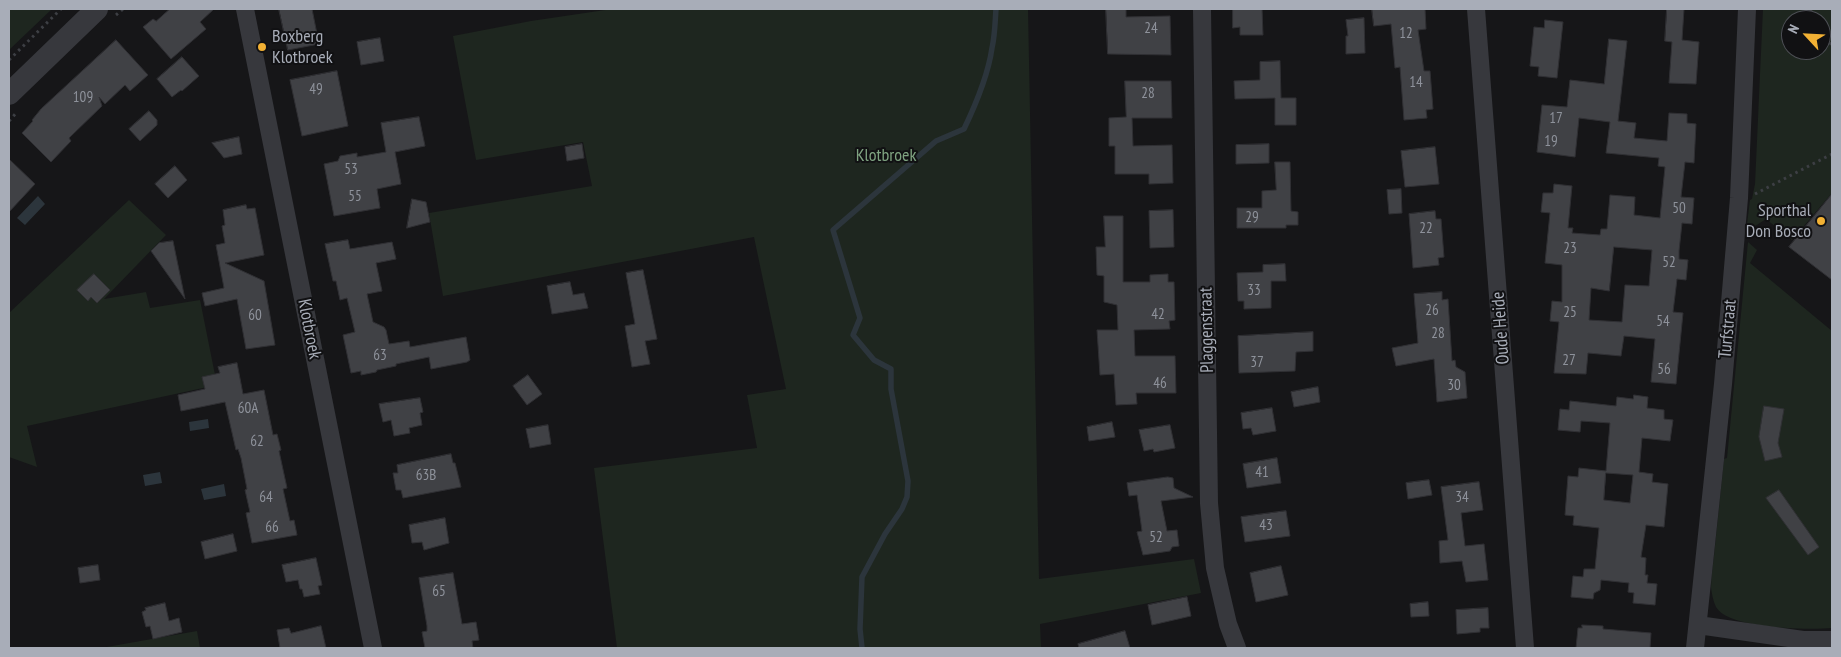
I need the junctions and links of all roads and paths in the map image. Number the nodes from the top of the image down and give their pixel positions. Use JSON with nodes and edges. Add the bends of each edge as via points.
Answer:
{"nodes":[{"id":1,"x":61,"y":9,"type":"edge"},
{"id":2,"x":97,"y":9,"type":"edge"},
{"id":3,"x":245,"y":9,"type":"edge"},
{"id":4,"x":1202,"y":9,"type":"edge"},
{"id":5,"x":1476,"y":9,"type":"edge"},
{"id":6,"x":1747,"y":9,"type":"edge"},
{"id":7,"x":9,"y":60,"type":"edge"},
{"id":8,"x":9,"y":94,"type":"edge"},
{"id":9,"x":1832,"y":154,"type":"edge"},
{"id":10,"x":1748,"y":197,"type":"dead end"},
{"id":11,"x":1698,"y":625,"type":"junction"},
{"id":12,"x":1832,"y":640,"type":"edge"},
{"id":13,"x":373,"y":648,"type":"edge"},
{"id":14,"x":1237,"y":648,"type":"edge"},
{"id":15,"x":1525,"y":648,"type":"edge"},
{"id":16,"x":1695,"y":648,"type":"edge"}],
"edges":[{"from":1,"to":7,"type":"path"},
{"from":2,"to":8,"type":"street"},
{"from":3,"to":13,"type":"street","name":"Klotbroek"},
{"from":4,"to":14,"type":"street","name":"Plaggenstraat","via":[[1209,504],[1215,568]]},
{"from":5,"to":15,"type":"street","name":"Oude Heide"},
{"from":6,"to":11,"type":"street","name":"Turfstraat","via":[[1739,198]]},
{"from":9,"to":10,"type":"path"},
{"from":11,"to":12,"type":"street","via":[[1784,638]]},
{"from":11,"to":16,"type":"street","name":"Turfstraat"}]}
